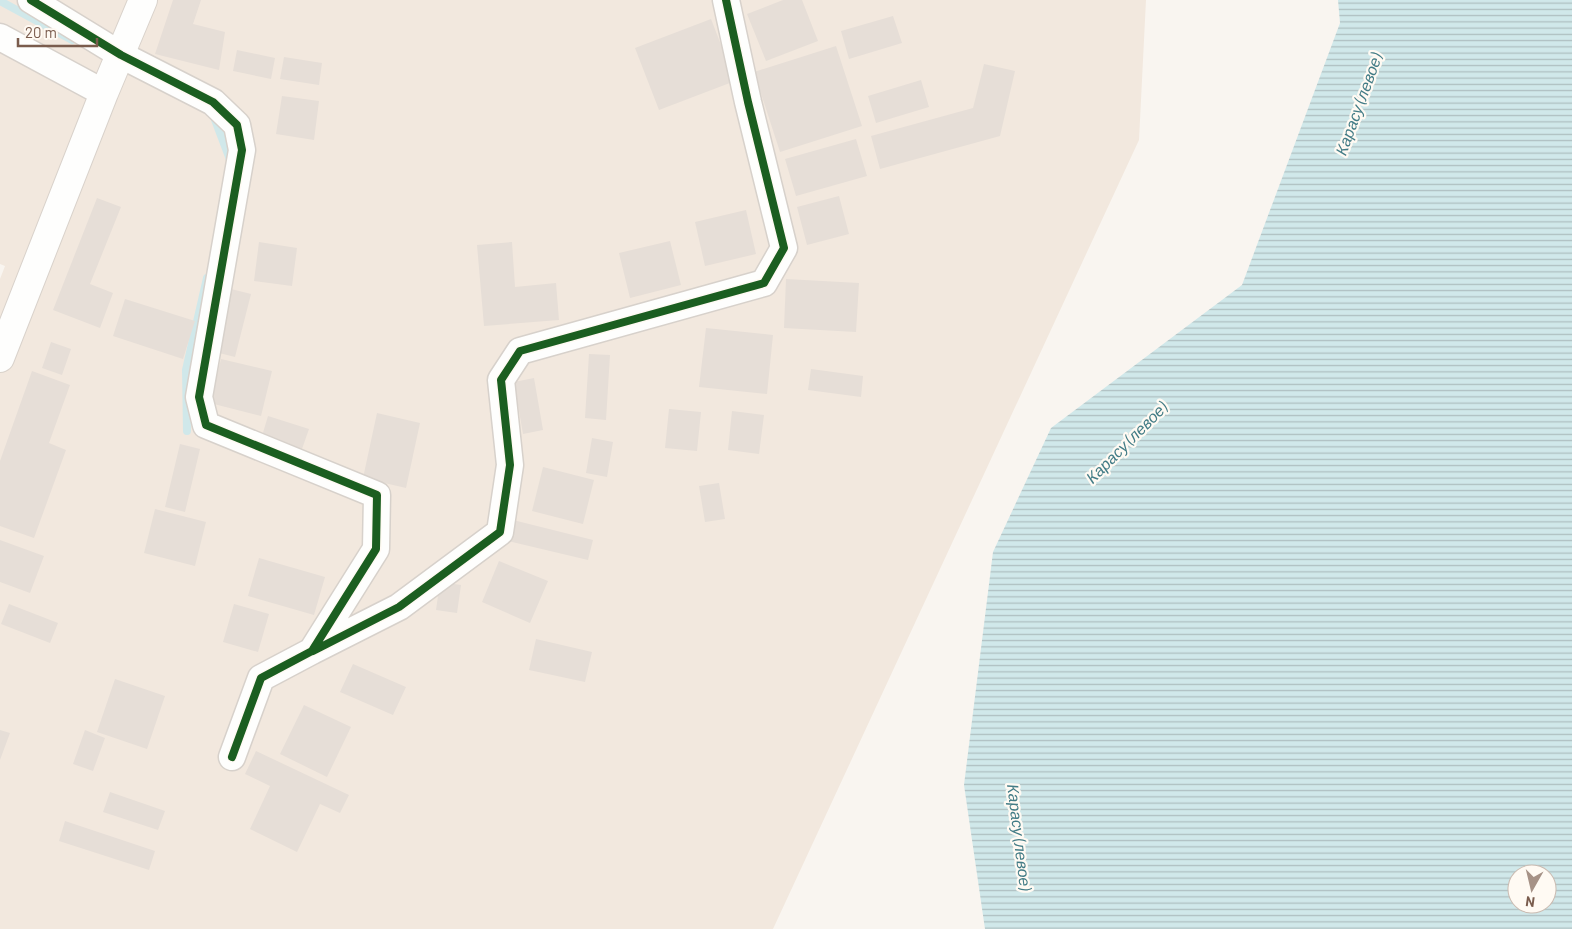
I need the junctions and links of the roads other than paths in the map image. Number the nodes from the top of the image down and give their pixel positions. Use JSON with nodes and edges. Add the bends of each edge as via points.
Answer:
{"nodes":[{"id":1,"x":31,"y":0,"type":"edge"},
{"id":2,"x":143,"y":0,"type":"edge"},
{"id":3,"x":726,"y":0,"type":"edge"},
{"id":4,"x":0,"y":37,"type":"edge"},
{"id":5,"x":120,"y":55,"type":"junction"},
{"id":6,"x":104,"y":93,"type":"junction"},
{"id":7,"x":0,"y":358,"type":"edge"},
{"id":8,"x":312,"y":651,"type":"junction"},
{"id":9,"x":232,"y":757,"type":"dead end"}],
"edges":[{"from":1,"to":5,"type":"street"},
{"from":2,"to":5,"type":"main road"},
{"from":3,"to":8,"type":"street","via":[[784,248],[764,283],[520,351],[501,380],[510,465],[500,532],[399,607]]},
{"from":4,"to":6,"type":"street"},
{"from":5,"to":6,"type":"main road"},
{"from":5,"to":8,"type":"street","via":[[212,102],[237,125],[242,150],[200,397],[206,425],[377,495],[376,549]]},
{"from":6,"to":7,"type":"main road"},
{"from":8,"to":9,"type":"street","via":[[261,678]]}]}
